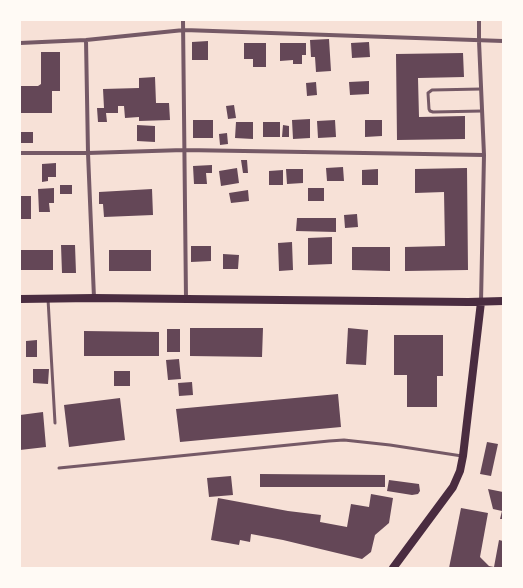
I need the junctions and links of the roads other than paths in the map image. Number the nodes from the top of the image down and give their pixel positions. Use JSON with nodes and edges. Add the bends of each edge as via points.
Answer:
{"nodes":[{"id":1,"x":183,"y":20,"type":"edge"},
{"id":2,"x":479,"y":20,"type":"edge"},
{"id":3,"x":184,"y":30,"type":"junction"},
{"id":4,"x":86,"y":40,"type":"junction"},
{"id":5,"x":479,"y":41,"type":"junction"},
{"id":6,"x":503,"y":41,"type":"edge"},
{"id":7,"x":20,"y":43,"type":"edge"},
{"id":8,"x":481,"y":89,"type":"junction"},
{"id":9,"x":482,"y":111,"type":"junction"},
{"id":10,"x":184,"y":150,"type":"junction"},
{"id":11,"x":20,"y":153,"type":"edge"},
{"id":12,"x":88,"y":153,"type":"junction"},
{"id":13,"x":484,"y":155,"type":"junction"},
{"id":14,"x":94,"y":298,"type":"junction"},
{"id":15,"x":20,"y":299,"type":"edge"},
{"id":16,"x":48,"y":299,"type":"junction"},
{"id":17,"x":186,"y":300,"type":"junction"},
{"id":18,"x":481,"y":302,"type":"junction"},
{"id":19,"x":503,"y":302,"type":"edge"},
{"id":20,"x":55,"y":423,"type":"dead end"},
{"id":21,"x":463,"y":456,"type":"junction"},
{"id":22,"x":58,"y":468,"type":"dead end"},
{"id":23,"x":393,"y":568,"type":"edge"}],
"edges":[{"from":1,"to":3,"type":"street"},
{"from":2,"to":5,"type":"street"},
{"from":3,"to":4,"type":"street"},
{"from":3,"to":5,"type":"street"},
{"from":3,"to":10,"type":"street"},
{"from":4,"to":7,"type":"street"},
{"from":4,"to":12,"type":"street"},
{"from":5,"to":6,"type":"street"},
{"from":5,"to":8,"type":"street"},
{"from":8,"to":9,"type":"street"},
{"from":8,"to":9,"type":"lane","via":[[432,90],[428,93],[428,109],[433,112]]},
{"from":9,"to":13,"type":"street"},
{"from":10,"to":12,"type":"street"},
{"from":10,"to":13,"type":"street"},
{"from":10,"to":17,"type":"street"},
{"from":11,"to":12,"type":"street"},
{"from":12,"to":14,"type":"street"},
{"from":13,"to":18,"type":"street"},
{"from":14,"to":16,"type":"main road"},
{"from":14,"to":17,"type":"main road"},
{"from":15,"to":16,"type":"main road"},
{"from":16,"to":20,"type":"lane"},
{"from":17,"to":18,"type":"main road"},
{"from":18,"to":19,"type":"main road"},
{"from":18,"to":21,"type":"main road"},
{"from":21,"to":22,"type":"lane","via":[[390,445],[329,440]]},
{"from":21,"to":23,"type":"main road","via":[[453,487]]}]}
